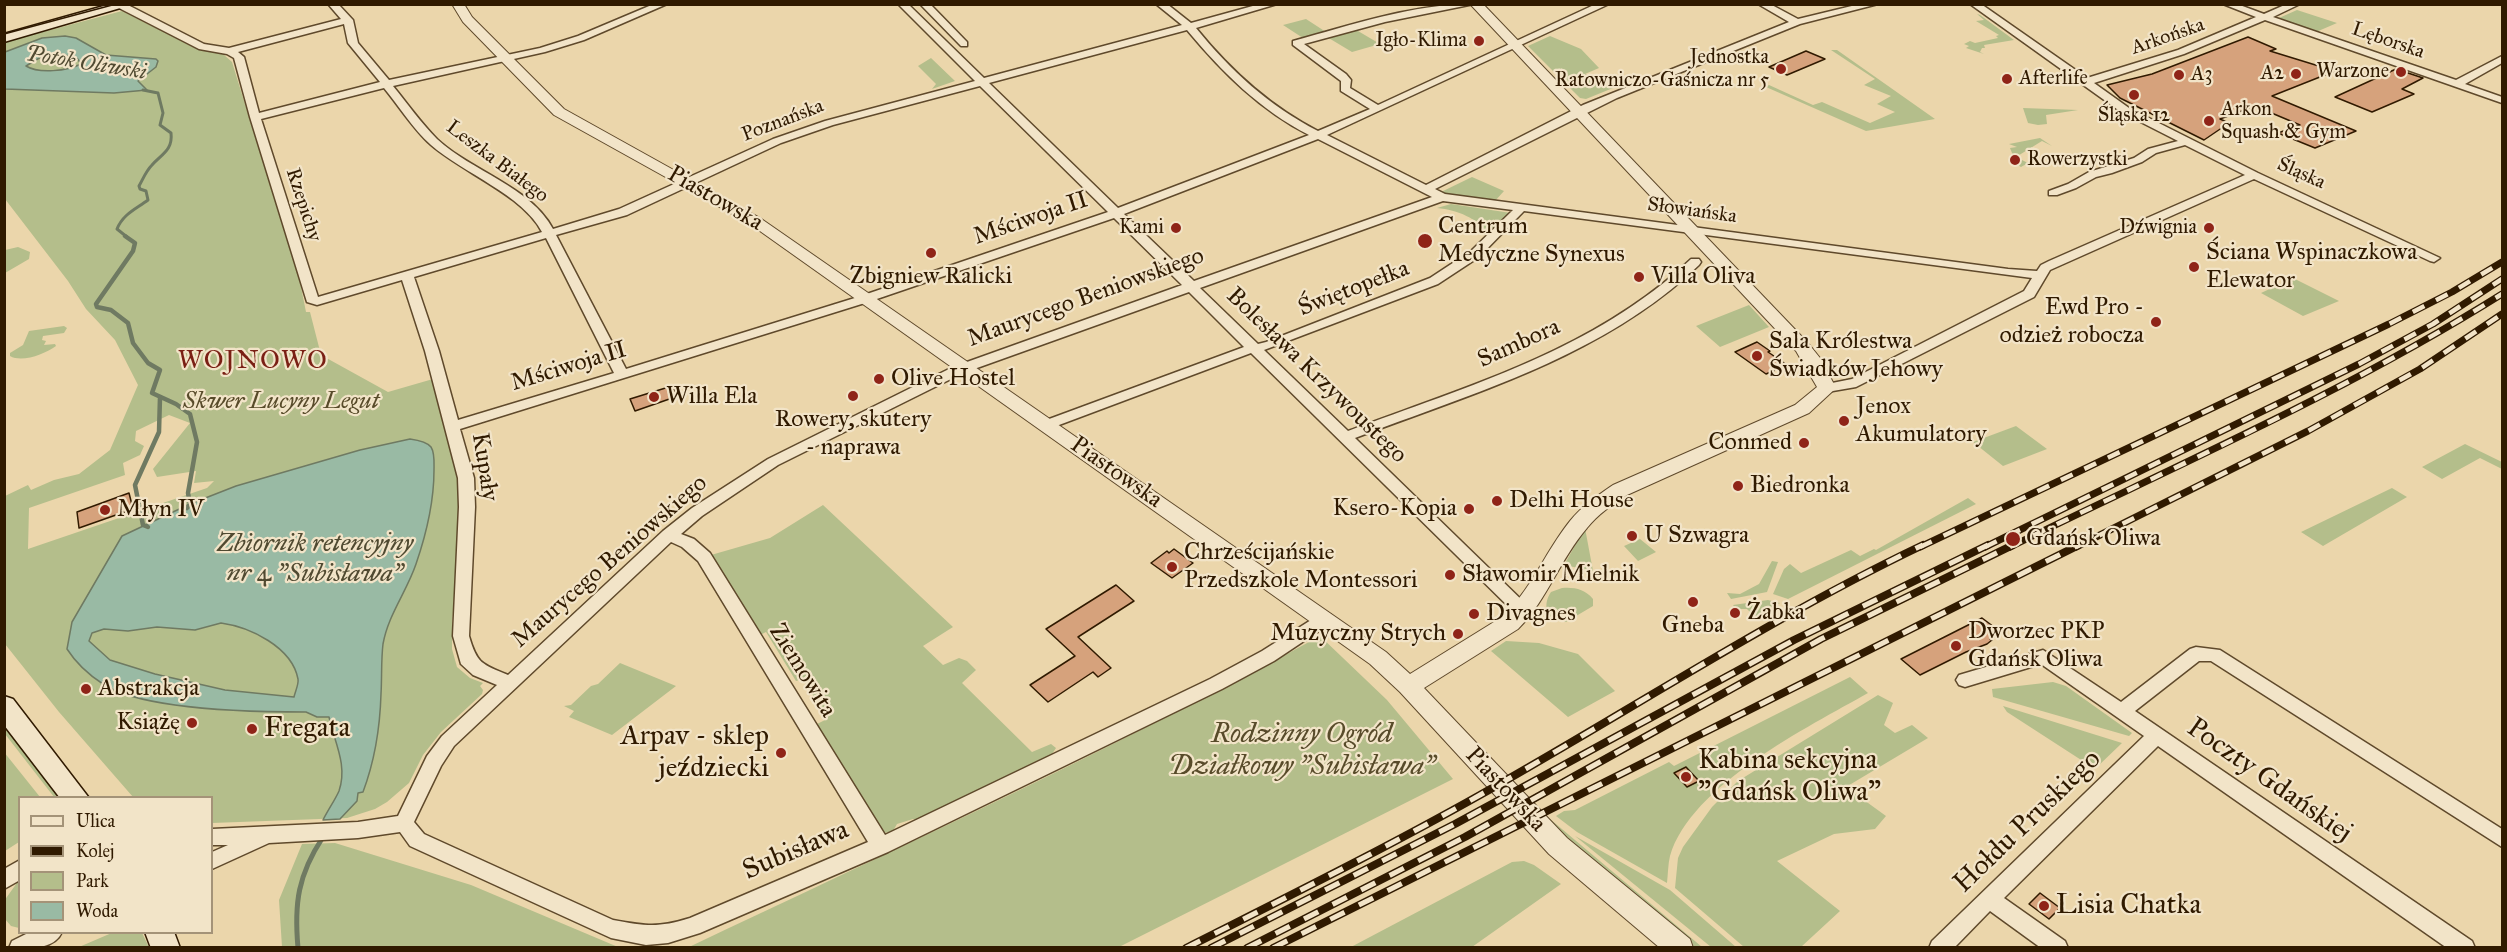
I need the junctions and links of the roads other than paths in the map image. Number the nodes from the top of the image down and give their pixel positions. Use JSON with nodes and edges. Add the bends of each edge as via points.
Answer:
{"nodes":[{"id":1,"x":95,"y":4,"type":"edge"},
{"id":2,"x":332,"y":4,"type":"edge"},
{"id":3,"x":458,"y":4,"type":"edge"},
{"id":4,"x":663,"y":4,"type":"edge"},
{"id":5,"x":902,"y":4,"type":"edge"},
{"id":6,"x":924,"y":4,"type":"edge"},
{"id":7,"x":1160,"y":4,"type":"edge"},
{"id":8,"x":1273,"y":4,"type":"edge"},
{"id":9,"x":1470,"y":4,"type":"edge"},
{"id":10,"x":1476,"y":4,"type":"edge"},
{"id":11,"x":1605,"y":4,"type":"edge"},
{"id":12,"x":1762,"y":4,"type":"edge"},
{"id":13,"x":1874,"y":4,"type":"edge"},
{"id":14,"x":1974,"y":4,"type":"edge"},
{"id":15,"x":2227,"y":4,"type":"edge"},
{"id":16,"x":2296,"y":4,"type":"edge"},
{"id":17,"x":125,"y":5,"type":"edge"},
{"id":18,"x":2266,"y":18,"type":"junction"},
{"id":19,"x":348,"y":20,"type":"junction"},
{"id":20,"x":1797,"y":22,"type":"junction"},
{"id":21,"x":1190,"y":27,"type":"junction"},
{"id":22,"x":4,"y":29,"type":"edge"},
{"id":23,"x":4,"y":38,"type":"edge"},
{"id":24,"x":1515,"y":45,"type":"junction"},
{"id":25,"x":947,"y":48,"type":"junction"},
{"id":26,"x":230,"y":51,"type":"junction"},
{"id":27,"x":506,"y":59,"type":"junction"},
{"id":28,"x":2502,"y":59,"type":"edge"},
{"id":29,"x":981,"y":82,"type":"junction"},
{"id":30,"x":2084,"y":82,"type":"junction"},
{"id":31,"x":386,"y":84,"type":"junction"},
{"id":32,"x":2457,"y":84,"type":"junction"},
{"id":33,"x":2502,"y":100,"type":"edge"},
{"id":34,"x":1376,"y":108,"type":"junction"},
{"id":35,"x":1580,"y":112,"type":"junction"},
{"id":36,"x":255,"y":117,"type":"junction"},
{"id":37,"x":1317,"y":134,"type":"junction"},
{"id":38,"x":2180,"y":144,"type":"dead end"},
{"id":39,"x":2254,"y":175,"type":"junction"},
{"id":40,"x":688,"y":182,"type":"junction"},
{"id":41,"x":1427,"y":189,"type":"junction"},
{"id":42,"x":2053,"y":193,"type":"dead end"},
{"id":43,"x":1442,"y":197,"type":"junction"},
{"id":44,"x":1520,"y":207,"type":"junction"},
{"id":45,"x":1114,"y":212,"type":"junction"},
{"id":46,"x":1691,"y":230,"type":"junction"},
{"id":47,"x":551,"y":234,"type":"junction"},
{"id":48,"x":2434,"y":258,"type":"dead end"},
{"id":49,"x":1695,"y":262,"type":"dead end"},
{"id":50,"x":407,"y":276,"type":"junction"},
{"id":51,"x":2040,"y":276,"type":"junction"},
{"id":52,"x":1190,"y":286,"type":"junction"},
{"id":53,"x":868,"y":299,"type":"junction"},
{"id":54,"x":317,"y":301,"type":"joint"},
{"id":55,"x":1254,"y":349,"type":"junction"},
{"id":56,"x":965,"y":367,"type":"junction"},
{"id":57,"x":622,"y":374,"type":"junction"},
{"id":58,"x":1827,"y":388,"type":"junction"},
{"id":59,"x":1046,"y":425,"type":"junction"},
{"id":60,"x":453,"y":426,"type":"junction"},
{"id":61,"x":1345,"y":437,"type":"junction"},
{"id":62,"x":669,"y":535,"type":"junction"},
{"id":63,"x":1524,"y":612,"type":"junction"},
{"id":64,"x":1325,"y":620,"type":"junction"},
{"id":65,"x":1965,"y":680,"type":"dead end"},
{"id":66,"x":509,"y":683,"type":"junction"},
{"id":67,"x":1408,"y":686,"type":"junction"},
{"id":68,"x":4,"y":705,"type":"edge"},
{"id":69,"x":2121,"y":712,"type":"junction"},
{"id":70,"x":2156,"y":736,"type":"junction"},
{"id":71,"x":74,"y":796,"type":"edge"},
{"id":72,"x":404,"y":823,"type":"junction"},
{"id":73,"x":270,"y":835,"type":"junction"},
{"id":74,"x":213,"y":837,"type":"edge"},
{"id":75,"x":2502,"y":839,"type":"edge"},
{"id":76,"x":881,"y":846,"type":"junction"},
{"id":77,"x":213,"y":861,"type":"edge"},
{"id":78,"x":18,"y":870,"type":"edge"},
{"id":79,"x":4,"y":880,"type":"edge"},
{"id":80,"x":1989,"y":899,"type":"junction"},
{"id":81,"x":50,"y":934,"type":"edge"},
{"id":82,"x":19,"y":948,"type":"edge"},
{"id":83,"x":1680,"y":948,"type":"edge"},
{"id":84,"x":1939,"y":948,"type":"edge"},
{"id":85,"x":2058,"y":948,"type":"edge"},
{"id":86,"x":2465,"y":948,"type":"edge"}],
"edges":[{"from":1,"to":22,"type":"main road"},
{"from":2,"to":19,"type":"street","name":"Leszka Białego"},
{"from":3,"to":27,"type":"street","name":"Piastowska","via":[[463,15]]},
{"from":4,"to":27,"type":"street","via":[[571,42]]},
{"from":5,"to":25,"type":"street","name":"Bolesława Krzywoustego"},
{"from":6,"to":25,"type":"street","via":[[964,44]]},
{"from":7,"to":21,"type":"street","name":"Słowiańska"},
{"from":8,"to":21,"type":"street","name":"Poznańska"},
{"from":9,"to":34,"type":"street","via":[[1384,19],[1296,44],[1342,76],[1346,80],[1345,90]]},
{"from":10,"to":24,"type":"street"},
{"from":11,"to":24,"type":"street","name":"Mściwoja II"},
{"from":12,"to":20,"type":"street"},
{"from":13,"to":20,"type":"street"},
{"from":14,"to":30,"type":"street","name":"Śląska"},
{"from":15,"to":18,"type":"street","name":"Lęborska"},
{"from":16,"to":18,"type":"street","name":"Arkońska"},
{"from":17,"to":23,"type":"main road"},
{"from":17,"to":26,"type":"street","via":[[202,47]]},
{"from":18,"to":30,"type":"street","name":"Arkońska","via":[[2181,52]]},
{"from":18,"to":32,"type":"street","name":"Lęborska"},
{"from":19,"to":26,"type":"street"},
{"from":19,"to":31,"type":"street","name":"Leszka Białego","via":[[351,41]]},
{"from":20,"to":35,"type":"street"},
{"from":21,"to":29,"type":"street","name":"Poznańska"},
{"from":21,"to":37,"type":"street","name":"Słowiańska","via":[[1245,88]]},
{"from":24,"to":34,"type":"street","name":"Mściwoja II"},
{"from":24,"to":35,"type":"street"},
{"from":25,"to":29,"type":"street","name":"Bolesława Krzywoustego"},
{"from":26,"to":36,"type":"street","name":"Rzepichy","via":[[239,57]]},
{"from":27,"to":31,"type":"street"},
{"from":27,"to":40,"type":"street","name":"Piastowska","via":[[559,112]]},
{"from":28,"to":32,"type":"street"},
{"from":29,"to":40,"type":"street","name":"Poznańska","via":[[801,132]]},
{"from":29,"to":45,"type":"street","name":"Bolesława Krzywoustego"},
{"from":30,"to":39,"type":"street","name":"Śląska","via":[[2125,110]]},
{"from":31,"to":36,"type":"street"},
{"from":31,"to":47,"type":"street","name":"Leszka Białego","via":[[438,145],[524,203],[540,216]]},
{"from":32,"to":33,"type":"street","name":"Lęborska"},
{"from":34,"to":37,"type":"street","name":"Mściwoja II"},
{"from":35,"to":41,"type":"street"},
{"from":35,"to":46,"type":"street"},
{"from":36,"to":54,"type":"street","name":"Rzepichy","via":[[312,299]]},
{"from":37,"to":41,"type":"street","name":"Słowiańska"},
{"from":37,"to":45,"type":"street","name":"Mściwoja II","via":[[1267,157]]},
{"from":38,"to":42,"type":"street","via":[[2067,183]]},
{"from":39,"to":48,"type":"street","name":"Śląska"},
{"from":39,"to":51,"type":"street","via":[[2053,264]]},
{"from":40,"to":47,"type":"street","name":"Poznańska","via":[[622,212]]},
{"from":40,"to":53,"type":"street","name":"Piastowska","via":[[755,220]]},
{"from":41,"to":43,"type":"street","name":"Słowiańska"},
{"from":43,"to":44,"type":"street","name":"Słowiańska"},
{"from":43,"to":52,"type":"street","name":"Maurycego Beniowskiego"},
{"from":44,"to":46,"type":"street","name":"Słowiańska"},
{"from":44,"to":55,"type":"street","name":"Świętopełka","via":[[1474,254],[1434,282]]},
{"from":45,"to":52,"type":"street","name":"Bolesława Krzywoustego"},
{"from":45,"to":53,"type":"street","name":"Mściwoja II"},
{"from":46,"to":51,"type":"street","name":"Słowiańska"},
{"from":46,"to":58,"type":"street","via":[[1802,347]]},
{"from":47,"to":50,"type":"street","name":"Poznańska"},
{"from":47,"to":57,"type":"street","name":"Leszka Białego"},
{"from":49,"to":61,"type":"street","name":"Sambora","via":[[1653,301],[1570,347]]},
{"from":50,"to":54,"type":"street","name":"Poznańska"},
{"from":50,"to":60,"type":"street","name":"Kupały"},
{"from":51,"to":58,"type":"street","via":[[2028,294],[1856,383]]},
{"from":52,"to":55,"type":"street","name":"Bolesława Krzywoustego"},
{"from":52,"to":56,"type":"street","name":"Maurycego Beniowskiego"},
{"from":53,"to":56,"type":"street","name":"Piastowska"},
{"from":53,"to":57,"type":"street","name":"Mściwoja II"},
{"from":55,"to":59,"type":"street","name":"Świętopełka"},
{"from":55,"to":61,"type":"street","name":"Bolesława Krzywoustego"},
{"from":56,"to":59,"type":"street","name":"Piastowska"},
{"from":56,"to":62,"type":"street","name":"Maurycego Beniowskiego","via":[[773,462]]},
{"from":57,"to":60,"type":"street","name":"Mściwoja II"},
{"from":58,"to":63,"type":"street","via":[[1802,409],[1620,490],[1599,504],[1575,528]]},
{"from":59,"to":64,"type":"street","name":"Piastowska"},
{"from":60,"to":66,"type":"street","name":"Kupały","via":[[466,478],[461,636],[467,659],[479,670]]},
{"from":61,"to":63,"type":"street","name":"Bolesława Krzywoustego"},
{"from":62,"to":66,"type":"street","name":"Maurycego Beniowskiego"},
{"from":62,"to":76,"type":"street","name":"Ziemowita","via":[[704,557]]},
{"from":63,"to":67,"type":"street"},
{"from":64,"to":67,"type":"street","name":"Piastowska","via":[[1378,658]]},
{"from":64,"to":76,"type":"street","name":"Subisława","via":[[1216,684]]},
{"from":65,"to":69,"type":"street","name":"Poczty Gdańskiej","via":[[2043,657]]},
{"from":66,"to":72,"type":"street","name":"Maurycego Beniowskiego","via":[[448,741]]},
{"from":67,"to":83,"type":"street","name":"Piastowska","via":[[1558,846]]},
{"from":68,"to":71,"type":"main road"},
{"from":69,"to":70,"type":"street","name":"Poczty Gdańskiej"},
{"from":69,"to":75,"type":"street","via":[[2196,654],[2214,655]]},
{"from":70,"to":80,"type":"street","name":"Hołdu Pruskiego"},
{"from":70,"to":86,"type":"street","name":"Poczty Gdańskiej"},
{"from":72,"to":73,"type":"street"},
{"from":72,"to":76,"type":"street","name":"Subisława","via":[[417,840],[610,929],[646,936],[693,926]]},
{"from":73,"to":74,"type":"street"},
{"from":73,"to":77,"type":"street"},
{"from":78,"to":79,"type":"street"},
{"from":80,"to":84,"type":"street","name":"Hołdu Pruskiego"},
{"from":80,"to":85,"type":"street"},
{"from":81,"to":82,"type":"street"}]}
